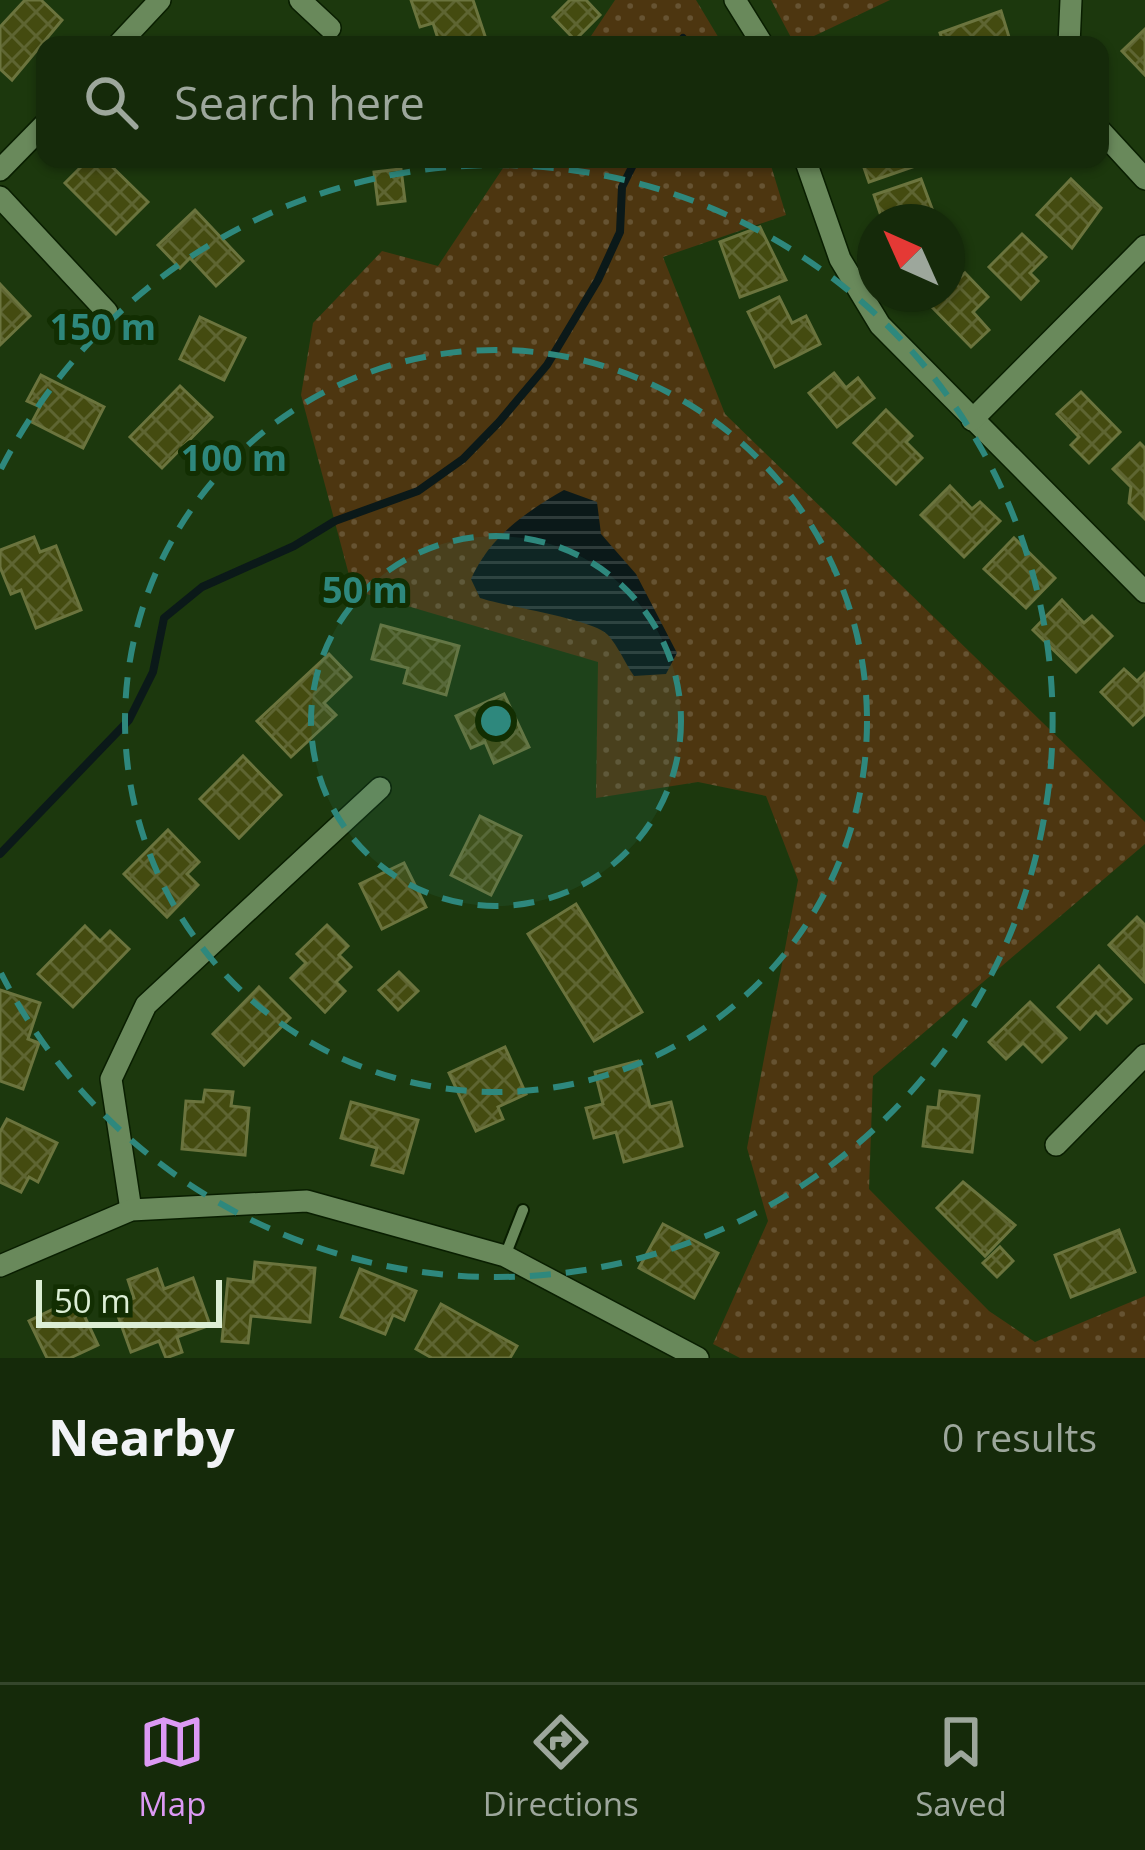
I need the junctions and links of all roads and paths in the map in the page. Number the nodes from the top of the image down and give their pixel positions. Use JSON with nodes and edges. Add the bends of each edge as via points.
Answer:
{"nodes":[{"id":1,"x":160,"y":0,"type":"edge"},
{"id":2,"x":300,"y":0,"type":"edge"},
{"id":3,"x":735,"y":0,"type":"edge"},
{"id":4,"x":1072,"y":0,"type":"edge"},
{"id":5,"x":330,"y":28,"type":"dead end"},
{"id":6,"x":126,"y":36,"type":"edge"},
{"id":7,"x":757,"y":36,"type":"edge"},
{"id":8,"x":1070,"y":36,"type":"edge"},
{"id":9,"x":36,"y":133,"type":"edge"},
{"id":10,"x":1109,"y":140,"type":"edge"},
{"id":11,"x":808,"y":168,"type":"edge"},
{"id":12,"x":0,"y":170,"type":"edge"},
{"id":13,"x":1145,"y":178,"type":"edge"},
{"id":14,"x":0,"y":197,"type":"edge"},
{"id":15,"x":1145,"y":246,"type":"edge"},
{"id":16,"x":107,"y":312,"type":"dead end"},
{"id":17,"x":972,"y":420,"type":"junction"},
{"id":18,"x":1145,"y":592,"type":"edge"},
{"id":19,"x":380,"y":788,"type":"dead end"},
{"id":20,"x":1145,"y":1054,"type":"edge"},
{"id":21,"x":1056,"y":1145,"type":"dead end"},
{"id":22,"x":131,"y":1210,"type":"junction"},
{"id":23,"x":523,"y":1210,"type":"dead end"},
{"id":24,"x":505,"y":1256,"type":"junction"},
{"id":25,"x":0,"y":1266,"type":"edge"},
{"id":26,"x":698,"y":1358,"type":"edge"}],
"edges":[{"from":1,"to":6,"type":"street"},
{"from":2,"to":5,"type":"street"},
{"from":3,"to":7,"type":"street"},
{"from":4,"to":8,"type":"street"},
{"from":9,"to":12,"type":"street"},
{"from":10,"to":13,"type":"street"},
{"from":11,"to":17,"type":"street","via":[[866,307]]},
{"from":14,"to":16,"type":"street"},
{"from":15,"to":17,"type":"street"},
{"from":17,"to":18,"type":"street"},
{"from":19,"to":22,"type":"street","via":[[146,1005],[111,1079]]},
{"from":20,"to":21,"type":"street"},
{"from":22,"to":24,"type":"street","via":[[307,1201]]},
{"from":22,"to":25,"type":"street"},
{"from":23,"to":24,"type":"lane"},
{"from":24,"to":26,"type":"street"}]}
